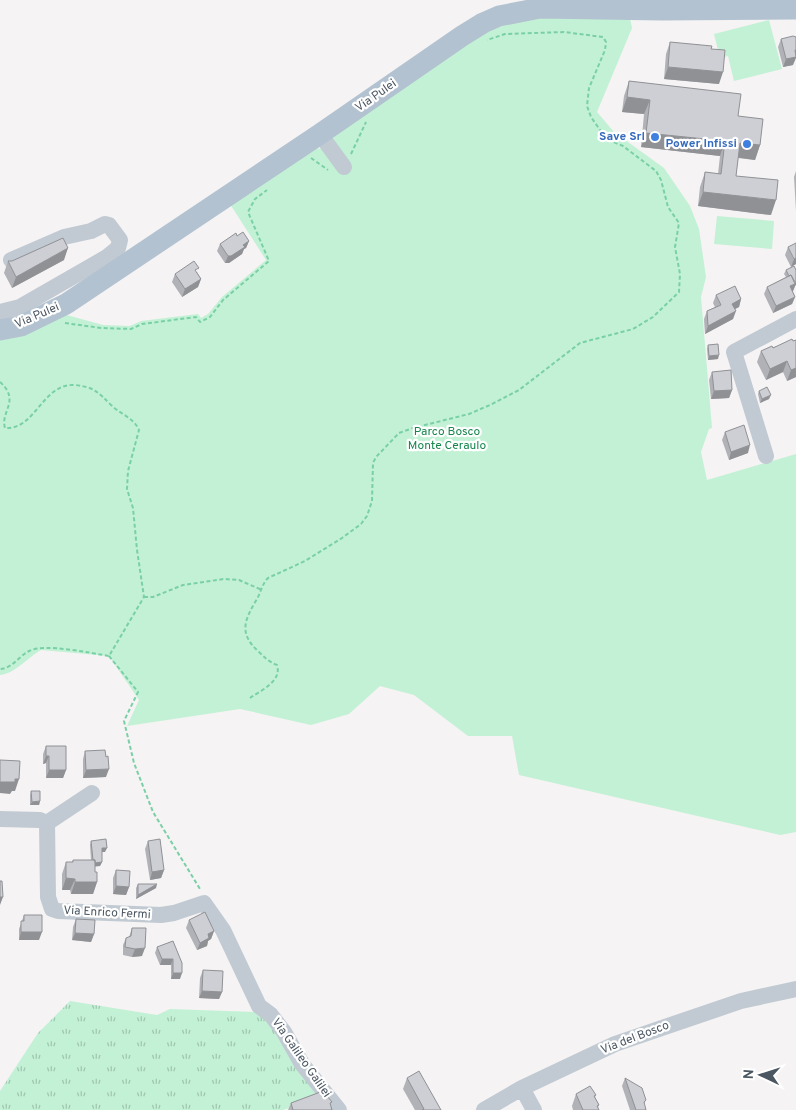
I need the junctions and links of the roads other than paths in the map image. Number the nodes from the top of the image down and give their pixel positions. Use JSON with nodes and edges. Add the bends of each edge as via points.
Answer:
{"nodes":[{"id":1,"x":614,"y":3,"type":"edge"},
{"id":2,"x":589,"y":4,"type":"edge"},
{"id":3,"x":654,"y":5,"type":"edge"},
{"id":4,"x":721,"y":5,"type":"edge"},
{"id":5,"x":796,"y":9,"type":"edge"},
{"id":6,"x":320,"y":134,"type":"junction"},
{"id":7,"x":344,"y":168,"type":"road end"},
{"id":8,"x":11,"y":260,"type":"edge"},
{"id":9,"x":111,"y":264,"type":"junction"},
{"id":10,"x":0,"y":312,"type":"edge"},
{"id":11,"x":796,"y":319,"type":"edge"},
{"id":12,"x":0,"y":330,"type":"edge"},
{"id":13,"x":766,"y":456,"type":"dead end"},
{"id":14,"x":92,"y":793,"type":"dead end"},
{"id":15,"x":0,"y":819,"type":"edge"},
{"id":16,"x":46,"y":822,"type":"junction"},
{"id":17,"x":204,"y":903,"type":"joint"},
{"id":18,"x":796,"y":989,"type":"edge"},
{"id":19,"x":522,"y":1088,"type":"junction"},
{"id":20,"x":338,"y":1110,"type":"edge"},
{"id":21,"x":484,"y":1110,"type":"edge"},
{"id":22,"x":534,"y":1110,"type":"edge"}],
"edges":[{"from":1,"to":2,"type":"main road","name":"Via Pulei"},
{"from":1,"to":3,"type":"main road","name":"Via Pulei"},
{"from":2,"to":6,"type":"main road","name":"Via Pulei","via":[[540,8],[499,16],[483,23]]},
{"from":3,"to":4,"type":"main road","name":"Via Pulei"},
{"from":4,"to":5,"type":"main road","name":"Via Pulei"},
{"from":6,"to":7,"type":"street"},
{"from":6,"to":9,"type":"main road","name":"Via Pulei"},
{"from":8,"to":9,"type":"street","via":[[64,237],[106,224],[120,240]]},
{"from":9,"to":10,"type":"street","via":[[20,307]]},
{"from":9,"to":12,"type":"main road","name":"Via Pulei","via":[[66,304],[21,326]]},
{"from":11,"to":13,"type":"street","via":[[734,352]]},
{"from":14,"to":16,"type":"street"},
{"from":15,"to":16,"type":"street"},
{"from":16,"to":17,"type":"street","name":"Via Enrico Fermi","via":[[48,897],[52,909],[161,916]]},
{"from":17,"to":20,"type":"street","name":"Via Galileo Galilei","via":[[224,930],[259,1006],[284,1032],[302,1064]]},
{"from":18,"to":19,"type":"street","name":"Via del Bosco","via":[[741,1001],[615,1044]]},
{"from":19,"to":21,"type":"street","name":"Via del Bosco"},
{"from":19,"to":22,"type":"street"}]}
